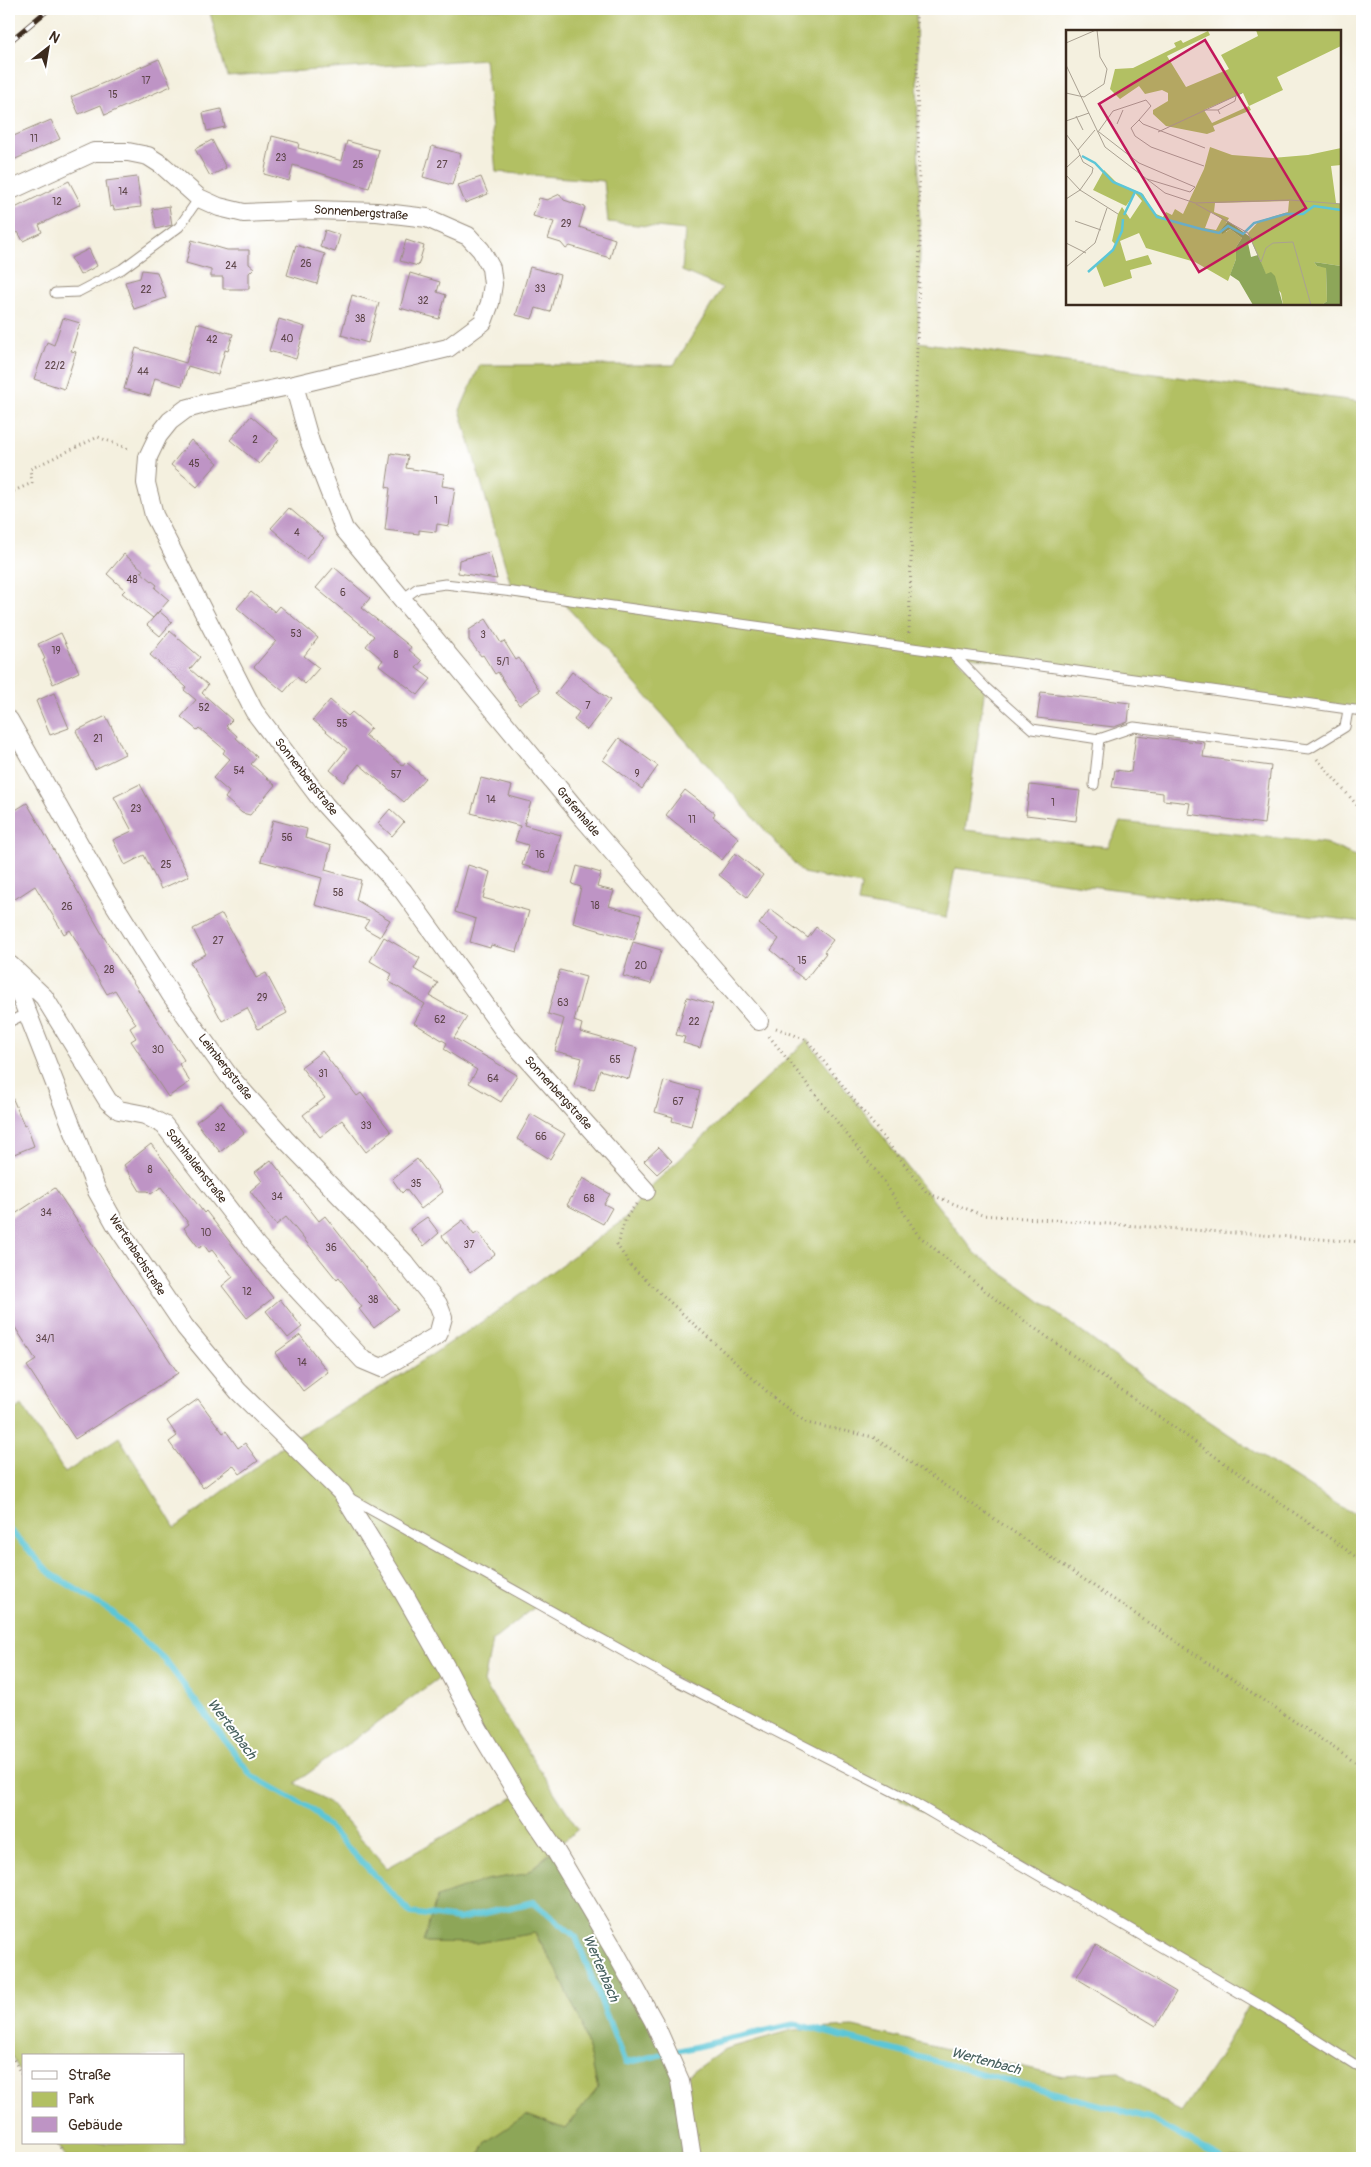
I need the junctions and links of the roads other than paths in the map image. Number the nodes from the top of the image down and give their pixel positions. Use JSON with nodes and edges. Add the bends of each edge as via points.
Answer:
{"nodes":[{"id":1,"x":9,"y":190,"type":"edge"},
{"id":2,"x":199,"y":198,"type":"junction"},
{"id":3,"x":55,"y":293,"type":"dead end"},
{"id":4,"x":294,"y":385,"type":"junction"},
{"id":5,"x":401,"y":600,"type":"junction"},
{"id":6,"x":954,"y":655,"type":"junction"},
{"id":7,"x":1348,"y":710,"type":"junction"},
{"id":8,"x":1362,"y":712,"type":"edge"},
{"id":9,"x":9,"y":720,"type":"edge"},
{"id":10,"x":1098,"y":739,"type":"junction"},
{"id":11,"x":1094,"y":785,"type":"dead end"},
{"id":12,"x":9,"y":965,"type":"edge"},
{"id":13,"x":27,"y":1013,"type":"junction"},
{"id":14,"x":759,"y":1021,"type":"road end"},
{"id":15,"x":9,"y":1022,"type":"edge"},
{"id":16,"x":646,"y":1191,"type":"road end"},
{"id":17,"x":389,"y":1366,"type":"joint"},
{"id":18,"x":342,"y":1493,"type":"junction"},
{"id":19,"x":1362,"y":2069,"type":"edge"},
{"id":20,"x":692,"y":2158,"type":"edge"}],
"edges":[{"from":1,"to":2,"type":"street","name":"Sonnenbergstraße","via":[[94,152],[128,152],[155,160]]},
{"from":2,"to":3,"type":"lane","via":[[179,227],[122,269],[78,292]]},
{"from":2,"to":4,"type":"street","name":"Sonnenbergstraße","via":[[244,213],[314,210],[427,218],[468,236],[491,268],[493,284],[483,322],[448,348]]},
{"from":4,"to":5,"type":"street","via":[[310,442],[344,529]]},
{"from":4,"to":16,"type":"street","name":"Sonnenbergstraße","via":[[186,409],[170,421],[148,457],[146,483],[154,515],[254,711],[325,805],[403,891],[510,1039]]},
{"from":5,"to":6,"type":"lane","via":[[418,588],[445,584]]},
{"from":5,"to":14,"type":"street","name":"Grafenhalde","via":[[577,812]]},
{"from":6,"to":7,"type":"lane"},
{"from":6,"to":10,"type":"lane","via":[[1032,729]]},
{"from":7,"to":8,"type":"lane"},
{"from":7,"to":10,"type":"lane","via":[[1345,727],[1309,749],[1134,727]]},
{"from":9,"to":17,"type":"street","name":"Leimbergstraße","via":[[106,891],[171,995],[230,1076],[285,1139],[404,1262],[438,1304],[443,1317],[438,1335]]},
{"from":10,"to":11,"type":"lane"},
{"from":12,"to":13,"type":"street","name":"Wertenbachstraße"},
{"from":12,"to":17,"type":"street","name":"Sohnhaldenstraße","via":[[44,997],[108,1101],[119,1110],[145,1115],[164,1126],[258,1246],[363,1360],[382,1368]]},
{"from":13,"to":15,"type":"lane"},
{"from":13,"to":18,"type":"street","name":"Wertenbachstraße","via":[[97,1191],[129,1246],[185,1327],[238,1391]]},
{"from":18,"to":19,"type":"lane","via":[[671,1678],[906,1798],[1269,2010]]},
{"from":18,"to":20,"type":"street","name":"Wertenbachstraße","via":[[654,2022],[680,2081]]}]}
